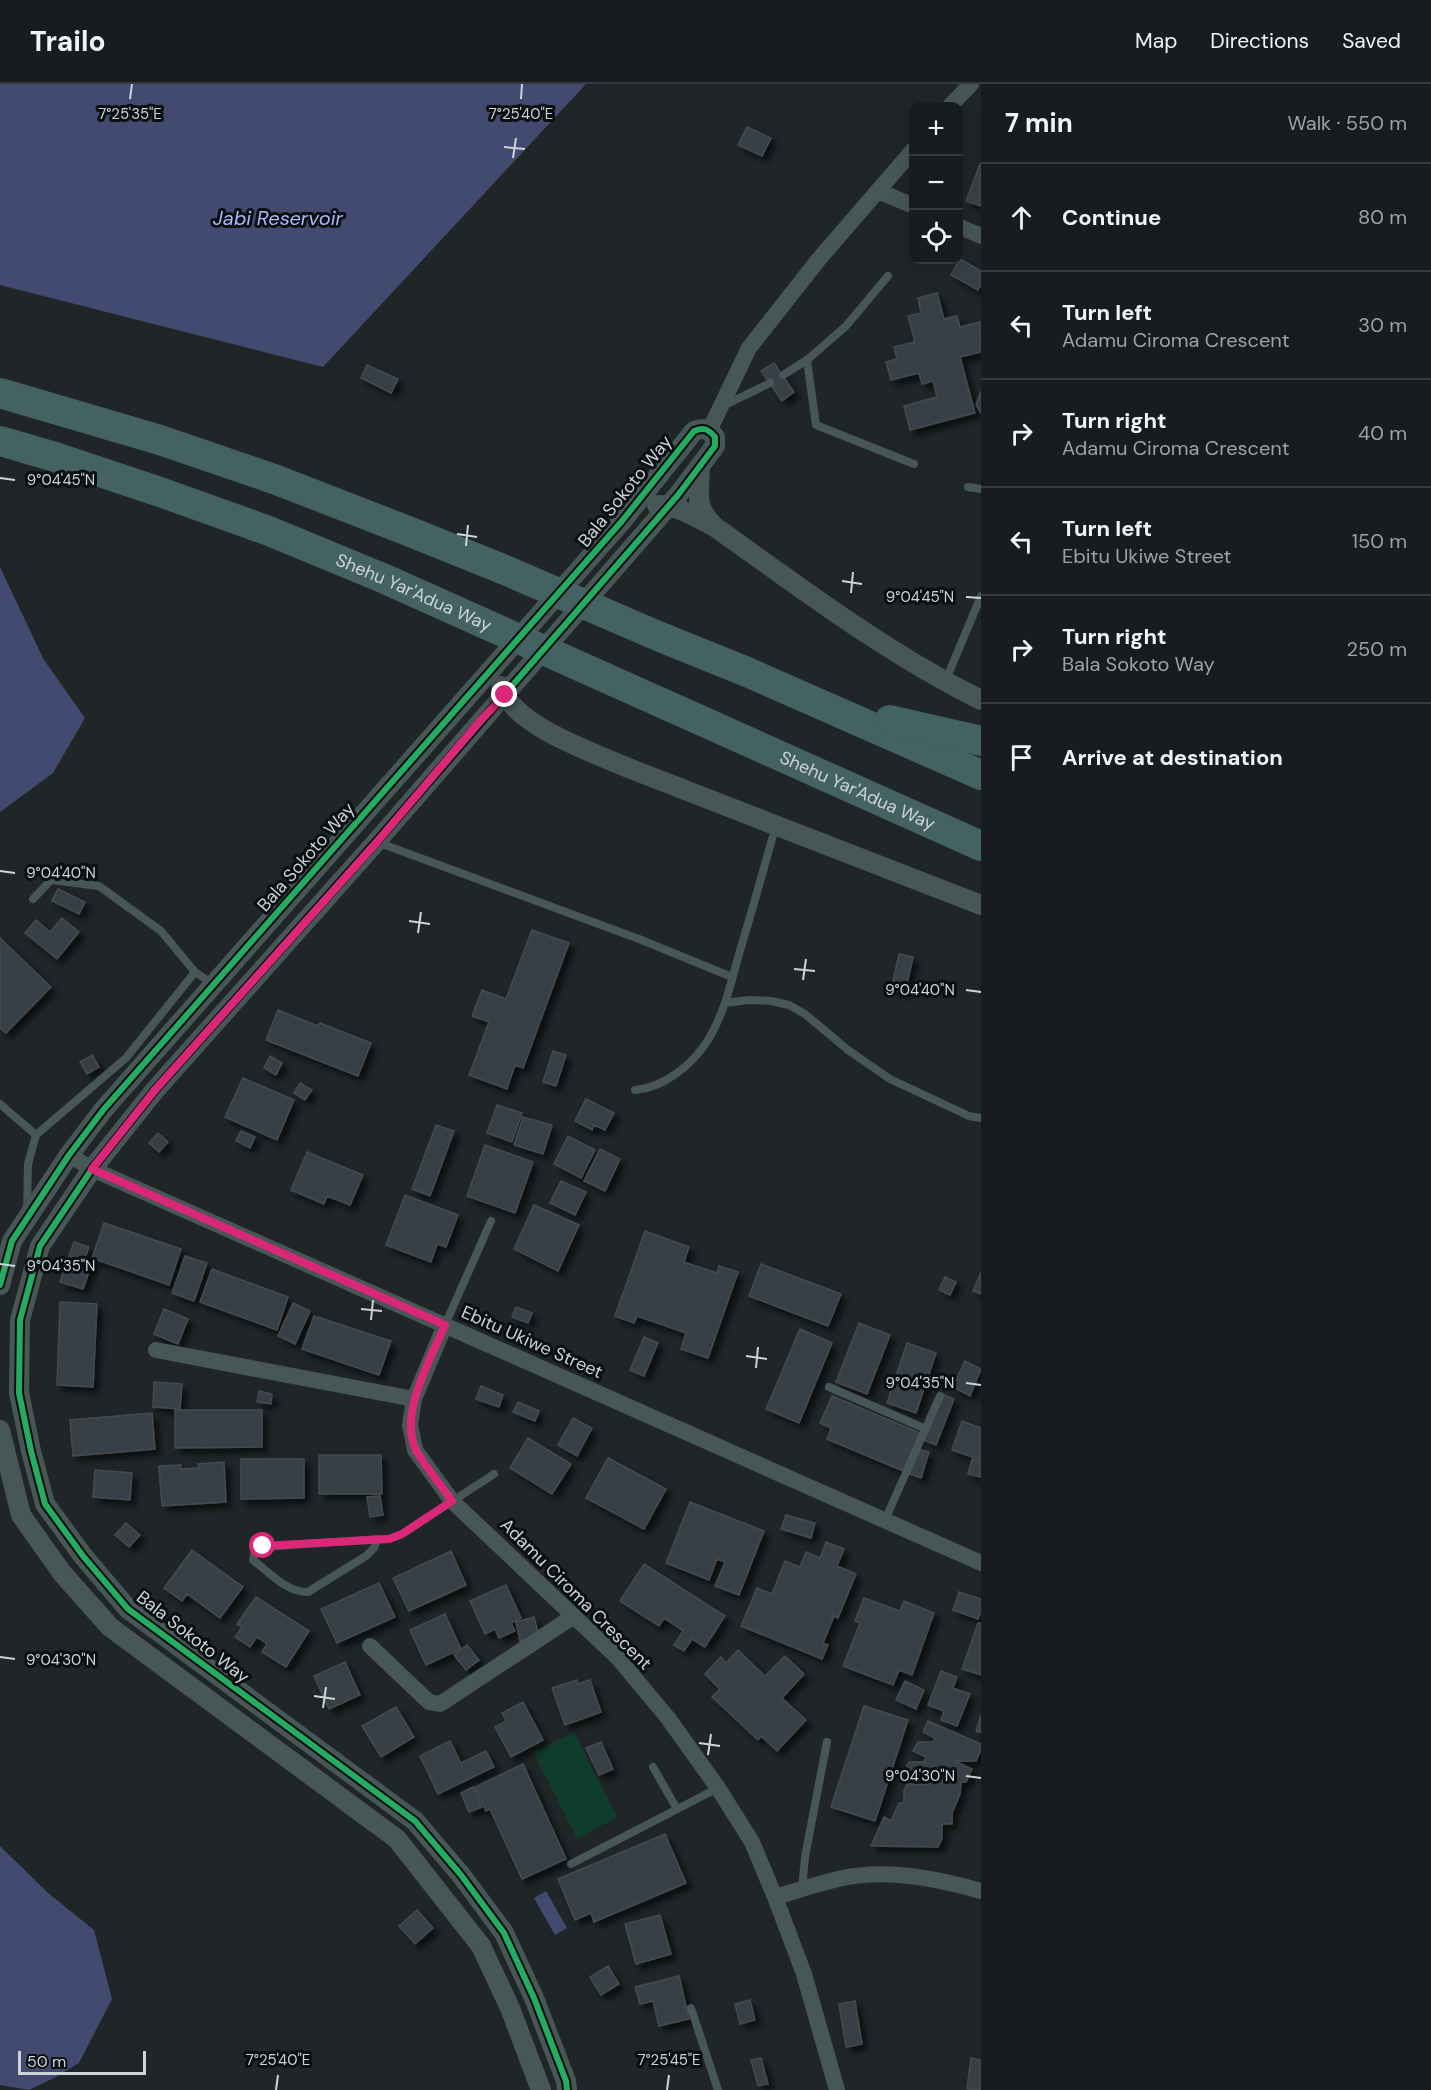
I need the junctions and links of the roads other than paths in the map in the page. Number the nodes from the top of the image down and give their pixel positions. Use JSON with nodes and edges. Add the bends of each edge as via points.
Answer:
{"nodes":[{"id":1,"x":971,"y":84,"type":"edge"},
{"id":2,"x":954,"y":102,"type":"edge"},
{"id":3,"x":909,"y":155,"type":"edge"},
{"id":4,"x":878,"y":191,"type":"junction"},
{"id":5,"x":909,"y":204,"type":"edge"},
{"id":6,"x":963,"y":228,"type":"edge"},
{"id":7,"x":981,"y":236,"type":"edge"},
{"id":8,"x":888,"y":276,"type":"dead end"},
{"id":9,"x":807,"y":360,"type":"junction"},
{"id":10,"x":783,"y":375,"type":"dead end"},
{"id":11,"x":770,"y":383,"type":"dead end"},
{"id":12,"x":0,"y":393,"type":"edge"},
{"id":13,"x":720,"y":408,"type":"junction"},
{"id":14,"x":710,"y":430,"type":"junction"},
{"id":15,"x":0,"y":441,"type":"edge"},
{"id":16,"x":914,"y":464,"type":"dead end"},
{"id":17,"x":700,"y":468,"type":"junction"},
{"id":18,"x":968,"y":487,"type":"dead end"},
{"id":19,"x":981,"y":489,"type":"edge"},
{"id":20,"x":669,"y":506,"type":"junction"},
{"id":21,"x":622,"y":521,"type":"junction"},
{"id":22,"x":715,"y":527,"type":"junction"},
{"id":23,"x":981,"y":596,"type":"edge"},
{"id":24,"x":508,"y":651,"type":"junction"},
{"id":25,"x":747,"y":672,"type":"junction"},
{"id":26,"x":945,"y":682,"type":"junction"},
{"id":27,"x":505,"y":695,"type":"junction"},
{"id":28,"x":981,"y":700,"type":"edge"},
{"id":29,"x":480,"y":721,"type":"junction"},
{"id":30,"x":529,"y":721,"type":"junction"},
{"id":31,"x":981,"y":741,"type":"edge"},
{"id":32,"x":981,"y":775,"type":"edge"},
{"id":33,"x":903,"y":811,"type":"junction"},
{"id":34,"x":776,"y":825,"type":"junction"},
{"id":35,"x":377,"y":842,"type":"junction"},
{"id":36,"x":981,"y":846,"type":"edge"},
{"id":37,"x":981,"y":852,"type":"edge"},
{"id":38,"x":33,"y":899,"type":"dead end"},
{"id":39,"x":981,"y":905,"type":"edge"},
{"id":40,"x":195,"y":972,"type":"junction"},
{"id":41,"x":732,"y":977,"type":"junction"},
{"id":42,"x":214,"y":985,"type":"junction"},
{"id":43,"x":725,"y":1003,"type":"junction"},
{"id":44,"x":635,"y":1090,"type":"dead end"},
{"id":45,"x":0,"y":1104,"type":"edge"},
{"id":46,"x":981,"y":1118,"type":"edge"},
{"id":47,"x":36,"y":1135,"type":"junction"},
{"id":48,"x":69,"y":1155,"type":"junction"},
{"id":49,"x":92,"y":1169,"type":"junction"},
{"id":50,"x":27,"y":1218,"type":"junction"},
{"id":51,"x":491,"y":1221,"type":"dead end"},
{"id":52,"x":0,"y":1285,"type":"edge"},
{"id":53,"x":445,"y":1325,"type":"junction"},
{"id":54,"x":156,"y":1350,"type":"dead end"},
{"id":55,"x":829,"y":1387,"type":"dead end"},
{"id":56,"x":940,"y":1396,"type":"dead end"},
{"id":57,"x":414,"y":1399,"type":"junction"},
{"id":58,"x":926,"y":1429,"type":"junction"},
{"id":59,"x":0,"y":1430,"type":"edge"},
{"id":60,"x":494,"y":1474,"type":"dead end"},
{"id":61,"x":452,"y":1501,"type":"junction"},
{"id":62,"x":885,"y":1520,"type":"junction"},
{"id":63,"x":378,"y":1539,"type":"junction"},
{"id":64,"x":981,"y":1563,"type":"edge"},
{"id":65,"x":574,"y":1616,"type":"junction"},
{"id":66,"x":370,"y":1646,"type":"dead end"},
{"id":67,"x":827,"y":1742,"type":"dead end"},
{"id":68,"x":653,"y":1767,"type":"dead end"},
{"id":69,"x":718,"y":1788,"type":"junction"},
{"id":70,"x":677,"y":1809,"type":"junction"},
{"id":71,"x":571,"y":1864,"type":"dead end"},
{"id":72,"x":802,"y":1889,"type":"junction"},
{"id":73,"x":981,"y":1891,"type":"edge"},
{"id":74,"x":775,"y":1897,"type":"junction"},
{"id":75,"x":691,"y":2008,"type":"dead end"},
{"id":76,"x":541,"y":2090,"type":"edge"},
{"id":77,"x":567,"y":2090,"type":"edge"},
{"id":78,"x":718,"y":2090,"type":"edge"},
{"id":79,"x":837,"y":2090,"type":"edge"}],
"edges":[{"from":1,"to":2,"type":"street"},
{"from":3,"to":4,"type":"street"},
{"from":4,"to":5,"type":"street"},
{"from":4,"to":13,"type":"street","via":[[749,348]]},
{"from":6,"to":7,"type":"street"},
{"from":8,"to":9,"type":"lane","via":[[846,326]]},
{"from":9,"to":10,"type":"lane"},
{"from":9,"to":16,"type":"lane","via":[[816,425]]},
{"from":11,"to":13,"type":"lane"},
{"from":12,"to":25,"type":"highway","via":[[160,440],[273,479],[505,570]]},
{"from":13,"to":14,"type":"street"},
{"from":14,"to":17,"type":"street","name":"Bala Sokoto Way","via":[[715,446]]},
{"from":14,"to":21,"type":"street","name":"Bala Sokoto Way","via":[[694,431]]},
{"from":15,"to":33,"type":"highway","name":"Shehu Yar'Adua Way","via":[[269,531],[466,614]]},
{"from":17,"to":20,"type":"street","name":"Bala Sokoto Way"},
{"from":17,"to":22,"type":"street","via":[[701,508]]},
{"from":18,"to":19,"type":"lane"},
{"from":20,"to":21,"type":"street","via":[[648,505]]},
{"from":20,"to":22,"type":"street"},
{"from":20,"to":27,"type":"street","name":"Bala Sokoto Way"},
{"from":21,"to":24,"type":"street","name":"Bala Sokoto Way"},
{"from":22,"to":26,"type":"street"},
{"from":23,"to":26,"type":"lane"},
{"from":24,"to":27,"type":"street","via":[[500,673]]},
{"from":24,"to":42,"type":"street","name":"Bala Sokoto Way"},
{"from":25,"to":31,"type":"highway","via":[[874,716]]},
{"from":25,"to":32,"type":"highway"},
{"from":26,"to":28,"type":"street"},
{"from":27,"to":29,"type":"street","name":"Bala Sokoto Way"},
{"from":27,"to":30,"type":"street"},
{"from":29,"to":30,"type":"street","via":[[496,716]]},
{"from":29,"to":35,"type":"street","name":"Bala Sokoto Way"},
{"from":30,"to":34,"type":"street","via":[[631,769]]},
{"from":33,"to":36,"type":"highway","name":"Shehu Yar'Adua Way"},
{"from":33,"to":37,"type":"highway"},
{"from":34,"to":39,"type":"street"},
{"from":34,"to":41,"type":"lane"},
{"from":35,"to":41,"type":"lane"},
{"from":35,"to":49,"type":"street","name":"Bala Sokoto Way","via":[[155,1090]]},
{"from":38,"to":40,"type":"lane","via":[[51,880],[99,886],[161,931]]},
{"from":40,"to":42,"type":"lane"},
{"from":40,"to":47,"type":"lane","via":[[126,1058]]},
{"from":41,"to":43,"type":"lane"},
{"from":42,"to":48,"type":"street","name":"Bala Sokoto Way","via":[[104,1109]]},
{"from":43,"to":44,"type":"lane","via":[[699,1054],[664,1081],[647,1090]]},
{"from":43,"to":46,"type":"lane","via":[[760,1000],[789,1005],[890,1080]]},
{"from":45,"to":47,"type":"lane"},
{"from":47,"to":50,"type":"lane","via":[[28,1164]]},
{"from":48,"to":49,"type":"street","name":"Ebitu Ukiwe Street"},
{"from":48,"to":50,"type":"street","name":"Bala Sokoto Way"},
{"from":49,"to":53,"type":"street","name":"Ebitu Ukiwe Street"},
{"from":49,"to":77,"type":"street","name":"Bala Sokoto Way","via":[[40,1246],[20,1320],[19,1394],[45,1504],[128,1609],[415,1821],[504,1933],[534,1998]]},
{"from":50,"to":52,"type":"street","name":"Bala Sokoto Way","via":[[12,1241]]},
{"from":51,"to":53,"type":"lane"},
{"from":53,"to":57,"type":"street","name":"Adamu Ciroma Crescent"},
{"from":53,"to":62,"type":"street","name":"Ebitu Ukiwe Street"},
{"from":54,"to":57,"type":"street"},
{"from":55,"to":58,"type":"lane"},
{"from":56,"to":58,"type":"lane"},
{"from":57,"to":61,"type":"street","name":"Adamu Ciroma Crescent","via":[[410,1425],[416,1450]]},
{"from":58,"to":62,"type":"lane"},
{"from":59,"to":76,"type":"street","via":[[21,1515],[62,1573],[110,1627],[397,1839],[481,1946]]},
{"from":60,"to":61,"type":"lane"},
{"from":61,"to":63,"type":"lane","via":[[402,1534]]},
{"from":61,"to":65,"type":"street","name":"Adamu Ciroma Crescent"},
{"from":62,"to":64,"type":"street","name":"Ebitu Ukiwe Street"},
{"from":63,"to":63,"type":"lane","via":[[263,1546],[255,1550],[253,1560],[288,1588],[308,1592],[366,1556]]},
{"from":65,"to":66,"type":"street","via":[[440,1704],[429,1702]]},
{"from":65,"to":69,"type":"street","name":"Adamu Ciroma Crescent","via":[[625,1666]]},
{"from":67,"to":72,"type":"lane"},
{"from":68,"to":70,"type":"lane"},
{"from":69,"to":70,"type":"lane"},
{"from":69,"to":74,"type":"street","name":"Adamu Ciroma Crescent","via":[[753,1842]]},
{"from":70,"to":71,"type":"lane"},
{"from":72,"to":73,"type":"street","via":[[840,1878],[888,1874],[937,1879]]},
{"from":72,"to":74,"type":"street"},
{"from":74,"to":79,"type":"street","name":"Adamu Ciroma Crescent","via":[[804,1974]]},
{"from":75,"to":78,"type":"lane"}]}
